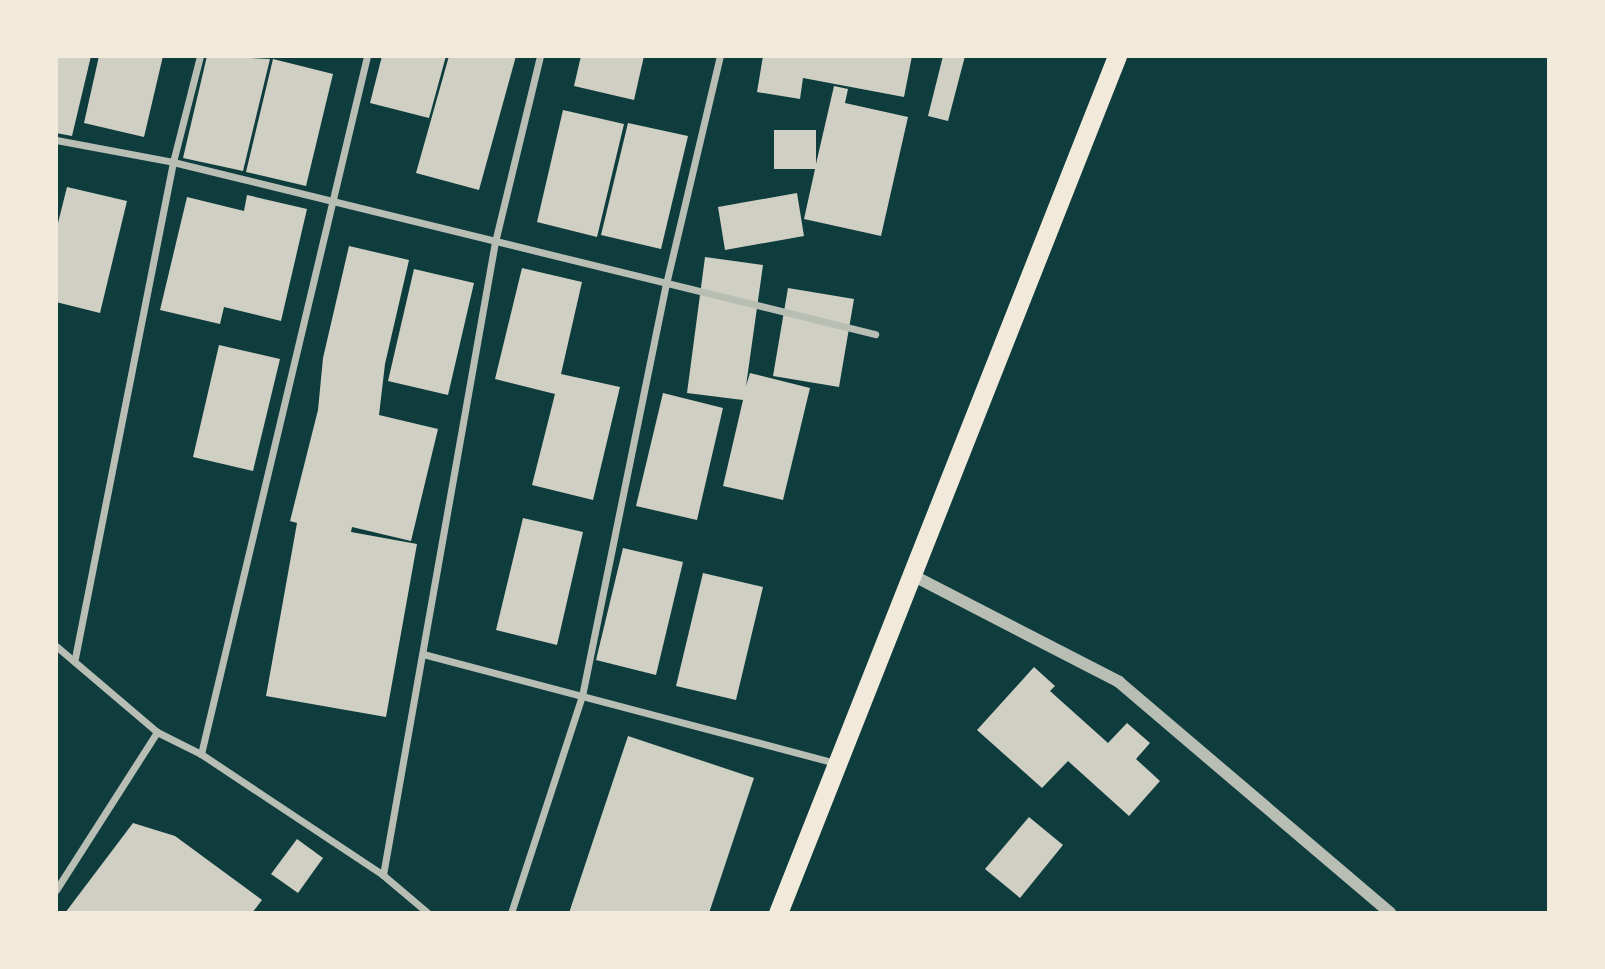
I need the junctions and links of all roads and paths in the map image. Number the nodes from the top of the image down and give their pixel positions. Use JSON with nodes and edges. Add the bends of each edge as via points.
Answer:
{"nodes":[{"id":1,"x":200,"y":56,"type":"edge"},
{"id":2,"x":367,"y":56,"type":"edge"},
{"id":3,"x":540,"y":56,"type":"edge"},
{"id":4,"x":720,"y":56,"type":"edge"},
{"id":5,"x":1117,"y":56,"type":"edge"},
{"id":6,"x":56,"y":139,"type":"edge"},
{"id":7,"x":173,"y":162,"type":"junction"},
{"id":8,"x":332,"y":201,"type":"junction"},
{"id":9,"x":495,"y":242,"type":"junction"},
{"id":10,"x":666,"y":284,"type":"junction"},
{"id":11,"x":875,"y":334,"type":"dead end"},
{"id":12,"x":914,"y":576,"type":"junction"},
{"id":13,"x":56,"y":646,"type":"edge"},
{"id":14,"x":423,"y":654,"type":"junction"},
{"id":15,"x":75,"y":658,"type":"junction"},
{"id":16,"x":582,"y":696,"type":"junction"},
{"id":17,"x":157,"y":732,"type":"junction"},
{"id":18,"x":201,"y":754,"type":"junction"},
{"id":19,"x":840,"y":764,"type":"junction"},
{"id":20,"x":383,"y":875,"type":"junction"},
{"id":21,"x":56,"y":890,"type":"edge"},
{"id":22,"x":428,"y":913,"type":"edge"},
{"id":23,"x":511,"y":913,"type":"edge"},
{"id":24,"x":778,"y":913,"type":"edge"},
{"id":25,"x":1391,"y":913,"type":"edge"}],
"edges":[{"from":1,"to":7,"type":"street"},
{"from":2,"to":8,"type":"street"},
{"from":3,"to":9,"type":"street"},
{"from":4,"to":10,"type":"street"},
{"from":5,"to":12,"type":"highway"},
{"from":6,"to":7,"type":"street"},
{"from":7,"to":8,"type":"street"},
{"from":7,"to":15,"type":"street"},
{"from":8,"to":9,"type":"street"},
{"from":8,"to":18,"type":"street"},
{"from":9,"to":10,"type":"street"},
{"from":9,"to":14,"type":"street"},
{"from":10,"to":11,"type":"street"},
{"from":10,"to":16,"type":"street"},
{"from":12,"to":19,"type":"highway"},
{"from":12,"to":25,"type":"street","via":[[1119,682]]},
{"from":13,"to":15,"type":"street"},
{"from":14,"to":16,"type":"street"},
{"from":14,"to":20,"type":"street"},
{"from":15,"to":17,"type":"street"},
{"from":16,"to":19,"type":"street"},
{"from":16,"to":23,"type":"street"},
{"from":17,"to":18,"type":"street"},
{"from":17,"to":21,"type":"street"},
{"from":18,"to":20,"type":"street"},
{"from":19,"to":24,"type":"highway"},
{"from":20,"to":22,"type":"street"}]}
